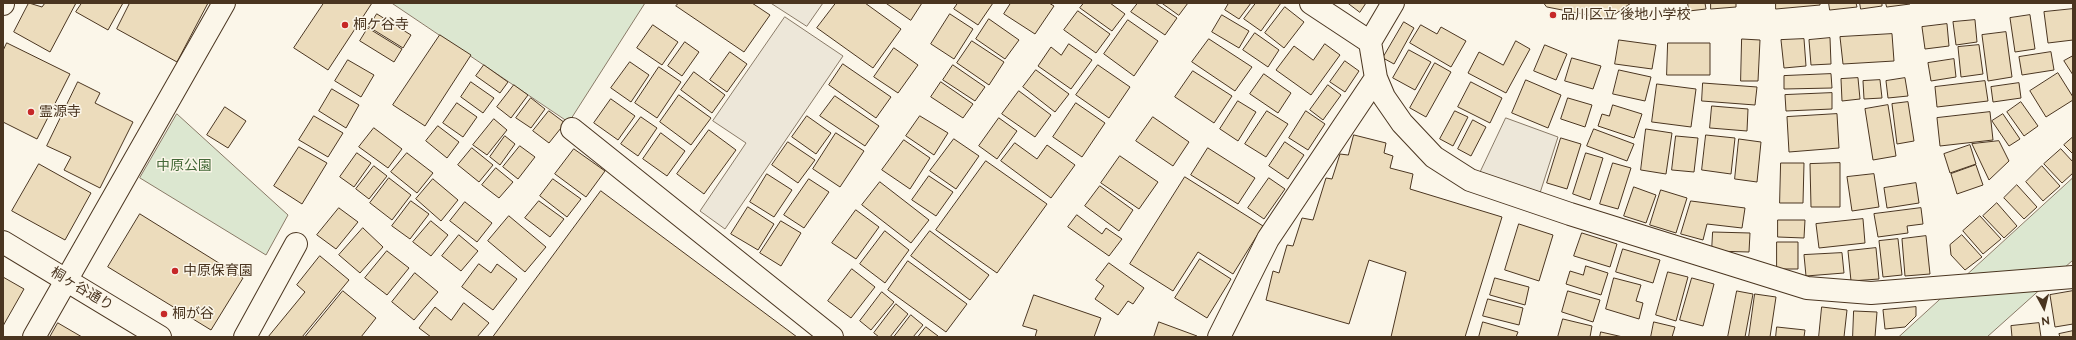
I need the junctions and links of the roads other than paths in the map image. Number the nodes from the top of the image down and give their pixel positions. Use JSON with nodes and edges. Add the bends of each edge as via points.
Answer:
{"nodes":[{"id":1,"x":224,"y":3,"type":"edge"},
{"id":2,"x":1312,"y":3,"type":"edge"},
{"id":3,"x":1393,"y":3,"type":"edge"},
{"id":4,"x":1370,"y":42,"type":"junction"},
{"id":5,"x":1376,"y":78,"type":"junction"},
{"id":6,"x":572,"y":129,"type":"dead end"},
{"id":7,"x":3,"y":242,"type":"edge"},
{"id":8,"x":296,"y":244,"type":"dead end"},
{"id":9,"x":2073,"y":277,"type":"edge"},
{"id":10,"x":66,"y":280,"type":"junction"},
{"id":11,"x":34,"y":337,"type":"edge"},
{"id":12,"x":160,"y":337,"type":"edge"},
{"id":13,"x":245,"y":337,"type":"edge"},
{"id":14,"x":832,"y":337,"type":"edge"},
{"id":15,"x":1218,"y":337,"type":"edge"}],
"edges":[{"from":1,"to":10,"type":"street"},
{"from":2,"to":4,"type":"street"},
{"from":3,"to":4,"type":"street"},
{"from":4,"to":5,"type":"street"},
{"from":5,"to":9,"type":"street","via":[[1384,97],[1402,123],[1434,157],[1470,180],[1807,288],[1871,293]]},
{"from":5,"to":15,"type":"street","via":[[1268,239]]},
{"from":6,"to":14,"type":"street"},
{"from":7,"to":10,"type":"street","name":"桐ヶ谷通り"},
{"from":8,"to":13,"type":"street"},
{"from":10,"to":11,"type":"street"},
{"from":10,"to":12,"type":"street","name":"桐ヶ谷通り"}]}
